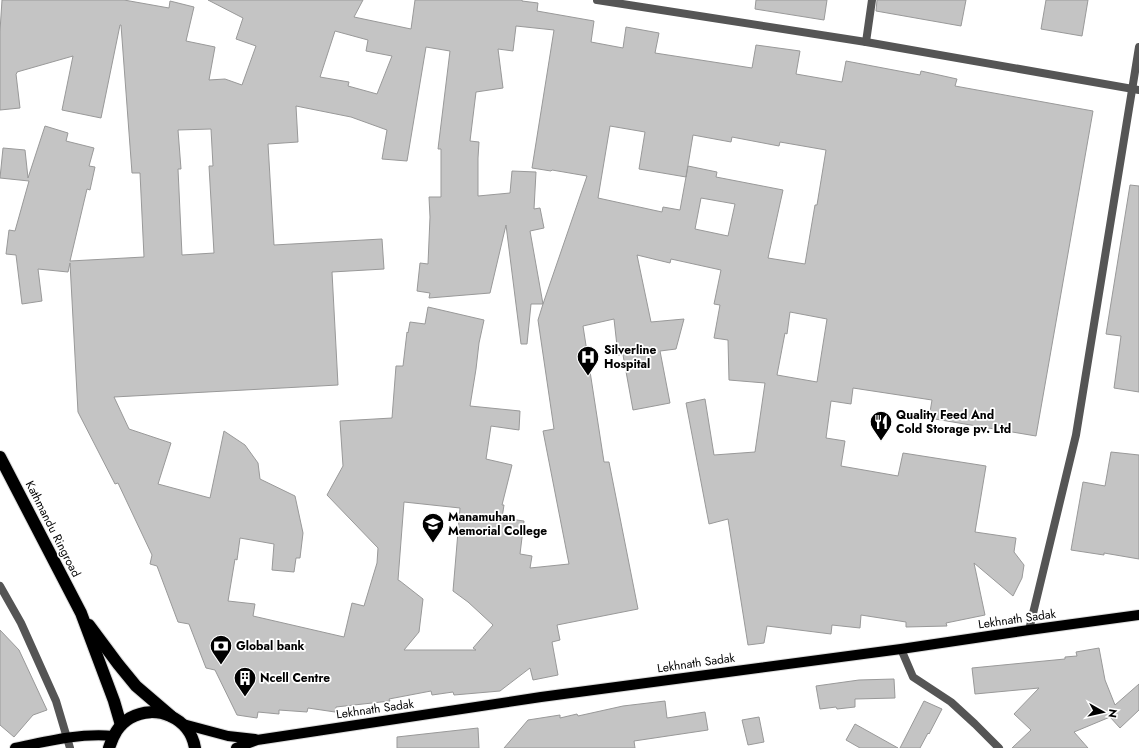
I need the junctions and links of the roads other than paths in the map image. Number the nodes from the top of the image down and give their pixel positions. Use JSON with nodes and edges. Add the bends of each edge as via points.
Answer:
{"nodes":[{"id":1,"x":597,"y":0,"type":"edge"},
{"id":2,"x":872,"y":0,"type":"edge"},
{"id":3,"x":866,"y":42,"type":"junction"},
{"id":4,"x":1139,"y":47,"type":"edge"},
{"id":5,"x":1136,"y":89,"type":"edge"},
{"id":6,"x":0,"y":457,"type":"edge"},
{"id":7,"x":0,"y":586,"type":"edge"},
{"id":8,"x":80,"y":613,"type":"junction"},
{"id":9,"x":1139,"y":615,"type":"edge"},
{"id":10,"x":1029,"y":630,"type":"junction"},
{"id":11,"x":901,"y":649,"type":"junction"},
{"id":12,"x":171,"y":716,"type":"junction"},
{"id":13,"x":183,"y":724,"type":"junction"},
{"id":14,"x":121,"y":725,"type":"junction"},
{"id":15,"x":113,"y":736,"type":"junction"},
{"id":16,"x":67,"y":737,"type":"junction"},
{"id":17,"x":257,"y":740,"type":"junction"},
{"id":18,"x":15,"y":748,"type":"edge"},
{"id":19,"x":70,"y":748,"type":"edge"},
{"id":20,"x":109,"y":748,"type":"edge"},
{"id":21,"x":195,"y":748,"type":"edge"},
{"id":22,"x":236,"y":748,"type":"edge"},
{"id":23,"x":999,"y":748,"type":"edge"}],
"edges":[{"from":1,"to":3,"type":"street"},
{"from":2,"to":3,"type":"street"},
{"from":3,"to":5,"type":"street"},
{"from":4,"to":5,"type":"street"},
{"from":5,"to":10,"type":"street","via":[[1076,435]]},
{"from":6,"to":8,"type":"highway","name":"Kathmandu Ringroad"},
{"from":7,"to":16,"type":"street","via":[[22,623],[56,701]]},
{"from":8,"to":12,"type":"highway","name":"Kathmandu Ringroad","via":[[136,686]]},
{"from":8,"to":14,"type":"highway","name":"Kathmandu Ringroad"},
{"from":9,"to":10,"type":"main road","name":"Lekhnath Sadak"},
{"from":10,"to":11,"type":"main road","name":"Lekhnath Sadak"},
{"from":11,"to":17,"type":"main road","name":"Lekhnath Sadak","via":[[541,697]]},
{"from":11,"to":23,"type":"street","via":[[913,677],[951,702]]},
{"from":12,"to":13,"type":"highway","name":"Kathmandu Ringroad"},
{"from":12,"to":14,"type":"highway","name":"Kathmandu Ringroad","via":[[150,712],[129,718]]},
{"from":13,"to":17,"type":"main road","name":"Lekhnath Sadak","via":[[228,736]]},
{"from":13,"to":21,"type":"highway","name":"Kathmandu Ringroad"},
{"from":14,"to":15,"type":"highway","name":"Kathmandu Ringroad"},
{"from":15,"to":16,"type":"main road","via":[[97,734]]},
{"from":15,"to":20,"type":"highway","name":"Kathmandu Ringroad"},
{"from":16,"to":18,"type":"main road"},
{"from":16,"to":19,"type":"street"},
{"from":17,"to":22,"type":"main road","name":"Lekhnath Sadak"}]}
